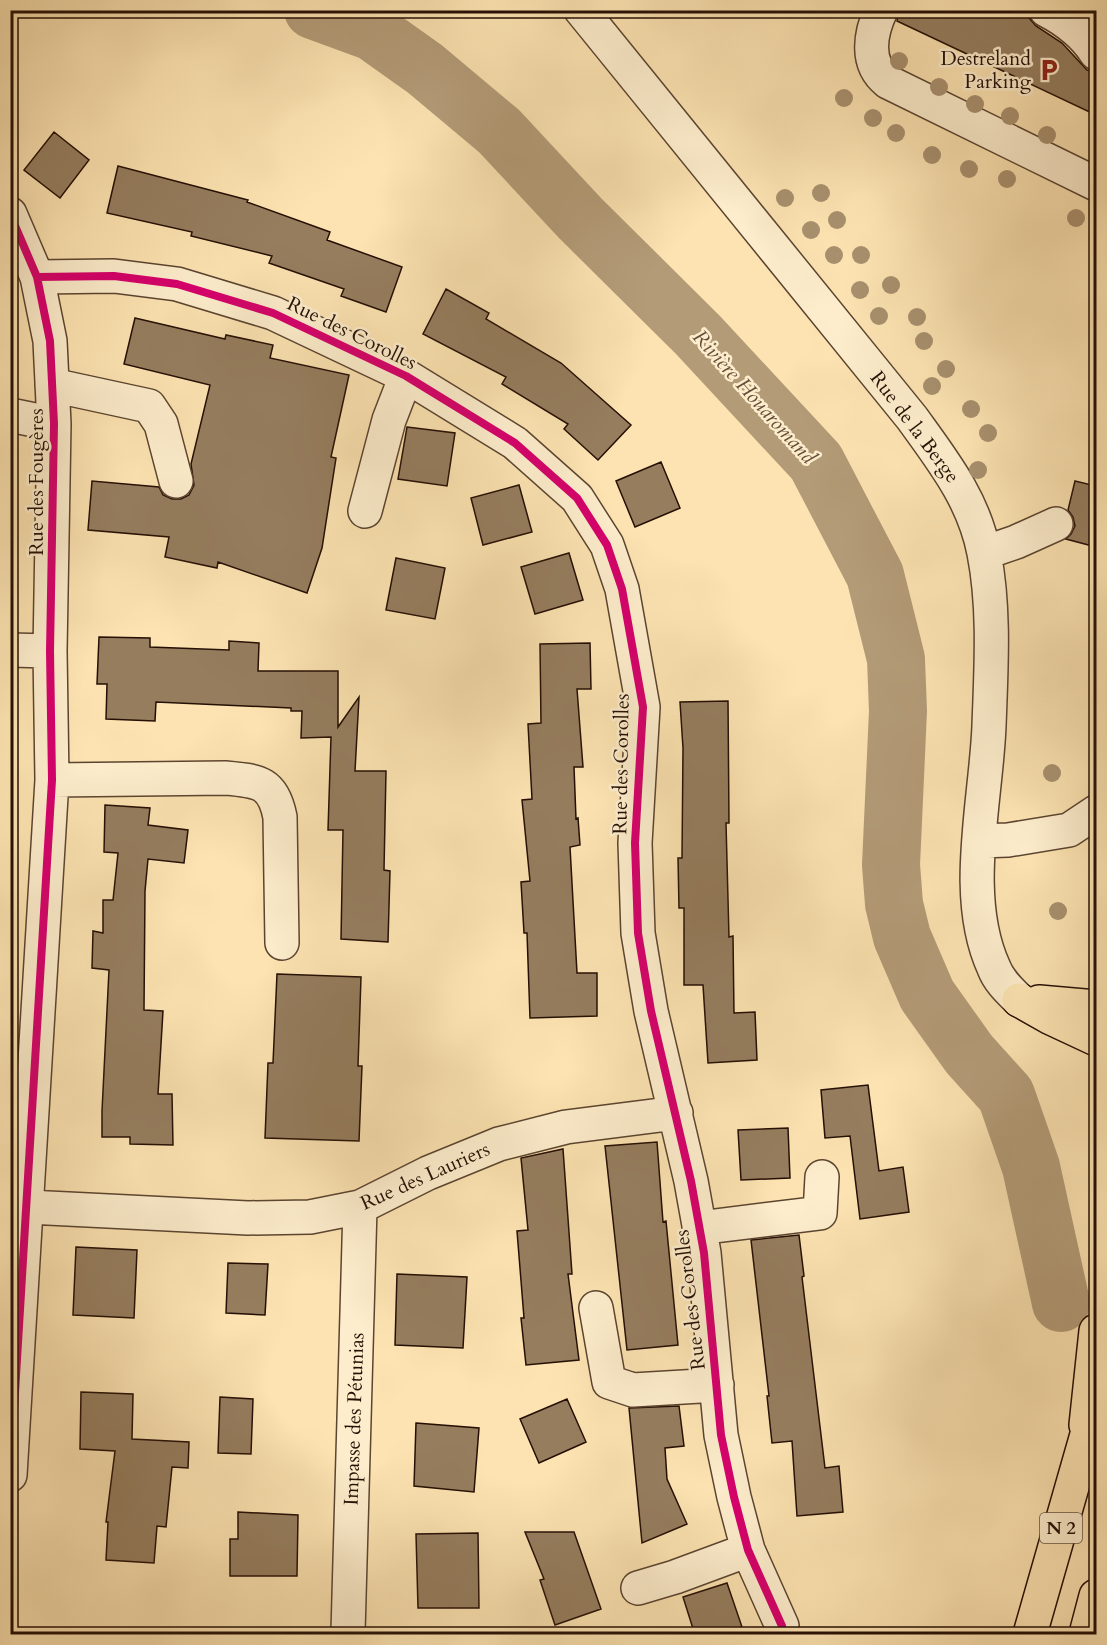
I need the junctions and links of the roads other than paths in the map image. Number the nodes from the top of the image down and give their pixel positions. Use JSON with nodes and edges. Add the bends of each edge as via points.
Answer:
{"nodes":[{"id":1,"x":581,"y":10,"type":"edge"},
{"id":2,"x":881,"y":10,"type":"edge"},
{"id":3,"x":1047,"y":10,"type":"edge"},
{"id":4,"x":1096,"y":53,"type":"edge"},
{"id":5,"x":1096,"y":184,"type":"edge"},
{"id":6,"x":10,"y":214,"type":"edge"},
{"id":7,"x":37,"y":277,"type":"junction"},
{"id":8,"x":406,"y":376,"type":"junction"},
{"id":9,"x":52,"y":385,"type":"junction"},
{"id":10,"x":10,"y":415,"type":"edge"},
{"id":11,"x":54,"y":424,"type":"junction"},
{"id":12,"x":176,"y":481,"type":"dead end"},
{"id":13,"x":365,"y":511,"type":"dead end"},
{"id":14,"x":1056,"y":524,"type":"dead end"},
{"id":15,"x":984,"y":553,"type":"junction"},
{"id":16,"x":10,"y":651,"type":"edge"},
{"id":17,"x":50,"y":651,"type":"junction"},
{"id":18,"x":52,"y":780,"type":"junction"},
{"id":19,"x":1096,"y":812,"type":"edge"},
{"id":20,"x":980,"y":841,"type":"junction"},
{"id":21,"x":282,"y":943,"type":"dead end"},
{"id":22,"x":1019,"y":1000,"type":"junction"},
{"id":23,"x":1096,"y":1007,"type":"edge"},
{"id":24,"x":1096,"y":1039,"type":"edge"},
{"id":25,"x":676,"y":1113,"type":"junction"},
{"id":26,"x":822,"y":1177,"type":"dead end"},
{"id":27,"x":28,"y":1207,"type":"junction"},
{"id":28,"x":360,"y":1207,"type":"junction"},
{"id":29,"x":699,"y":1228,"type":"junction"},
{"id":30,"x":596,"y":1308,"type":"dead end"},
{"id":31,"x":1096,"y":1331,"type":"edge"},
{"id":32,"x":717,"y":1385,"type":"junction"},
{"id":33,"x":1096,"y":1403,"type":"edge"},
{"id":34,"x":1082,"y":1457,"type":"junction"},
{"id":35,"x":10,"y":1475,"type":"edge"},
{"id":36,"x":748,"y":1550,"type":"junction"},
{"id":37,"x":638,"y":1588,"type":"dead end"},
{"id":38,"x":1096,"y":1596,"type":"edge"},
{"id":39,"x":782,"y":1626,"type":"dead end"},
{"id":40,"x":348,"y":1632,"type":"dead end"},
{"id":41,"x":1028,"y":1635,"type":"edge"},
{"id":42,"x":1086,"y":1635,"type":"edge"}],
"edges":[{"from":1,"to":15,"type":"street","name":"Rue de la Berge","via":[[912,418],[954,475],[978,527]]},
{"from":2,"to":5,"type":"street","via":[[871,42],[875,66],[888,82]]},
{"from":3,"to":4,"type":"street","via":[[1069,23]]},
{"from":6,"to":7,"type":"street","name":"Rue des Fougères"},
{"from":7,"to":8,"type":"street","name":"Rue des Corolles","via":[[114,276],[177,284],[273,312]]},
{"from":7,"to":9,"type":"street","name":"Rue des Fougères","via":[[50,341]]},
{"from":8,"to":13,"type":"street","via":[[389,420]]},
{"from":8,"to":25,"type":"street","name":"Rue des Corolles","via":[[515,443],[577,498],[607,545],[622,588],[643,707],[635,843],[638,933],[651,1011]]},
{"from":9,"to":11,"type":"street","name":"Rue des Fougères"},
{"from":9,"to":12,"type":"street","via":[[149,405],[161,424]]},
{"from":10,"to":11,"type":"street"},
{"from":11,"to":17,"type":"street","name":"Rue des Fougères"},
{"from":14,"to":15,"type":"street"},
{"from":15,"to":20,"type":"street","name":"Rue de la Berge","via":[[990,619],[989,726]]},
{"from":16,"to":17,"type":"street"},
{"from":17,"to":18,"type":"street","name":"Rue des Fougères"},
{"from":18,"to":21,"type":"street","via":[[226,778],[252,780],[267,786],[277,801],[280,817]]},
{"from":18,"to":27,"type":"street","name":"Rue des Fougères"},
{"from":19,"to":20,"type":"street","via":[[1069,830]]},
{"from":20,"to":22,"type":"street","name":"Rue de la Berge","via":[[976,886],[984,942],[994,970]]},
{"from":22,"to":23,"type":"highway"},
{"from":22,"to":24,"type":"highway"},
{"from":25,"to":28,"type":"street","name":"Rue des Lauriers","via":[[566,1127],[499,1143]]},
{"from":25,"to":29,"type":"street","name":"Rue des Corolles"},
{"from":26,"to":29,"type":"street","via":[[820,1213]]},
{"from":27,"to":28,"type":"street","name":"Rue des Lauriers","via":[[248,1218],[310,1217]]},
{"from":27,"to":35,"type":"street","name":"Rue des Fougères"},
{"from":28,"to":40,"type":"street","name":"Impasse des Pétunias"},
{"from":29,"to":32,"type":"street","name":"Rue des Corolles"},
{"from":30,"to":32,"type":"street","via":[[609,1382],[633,1390]]},
{"from":31,"to":34,"type":"highway"},
{"from":32,"to":36,"type":"street","name":"Rue des Corolles","via":[[721,1435]]},
{"from":33,"to":34,"type":"highway","number":"N 2"},
{"from":34,"to":41,"type":"highway","number":"N 2"},
{"from":36,"to":37,"type":"street"},
{"from":36,"to":39,"type":"street","name":"Rue des Corolles"},
{"from":38,"to":42,"type":"highway"}]}
